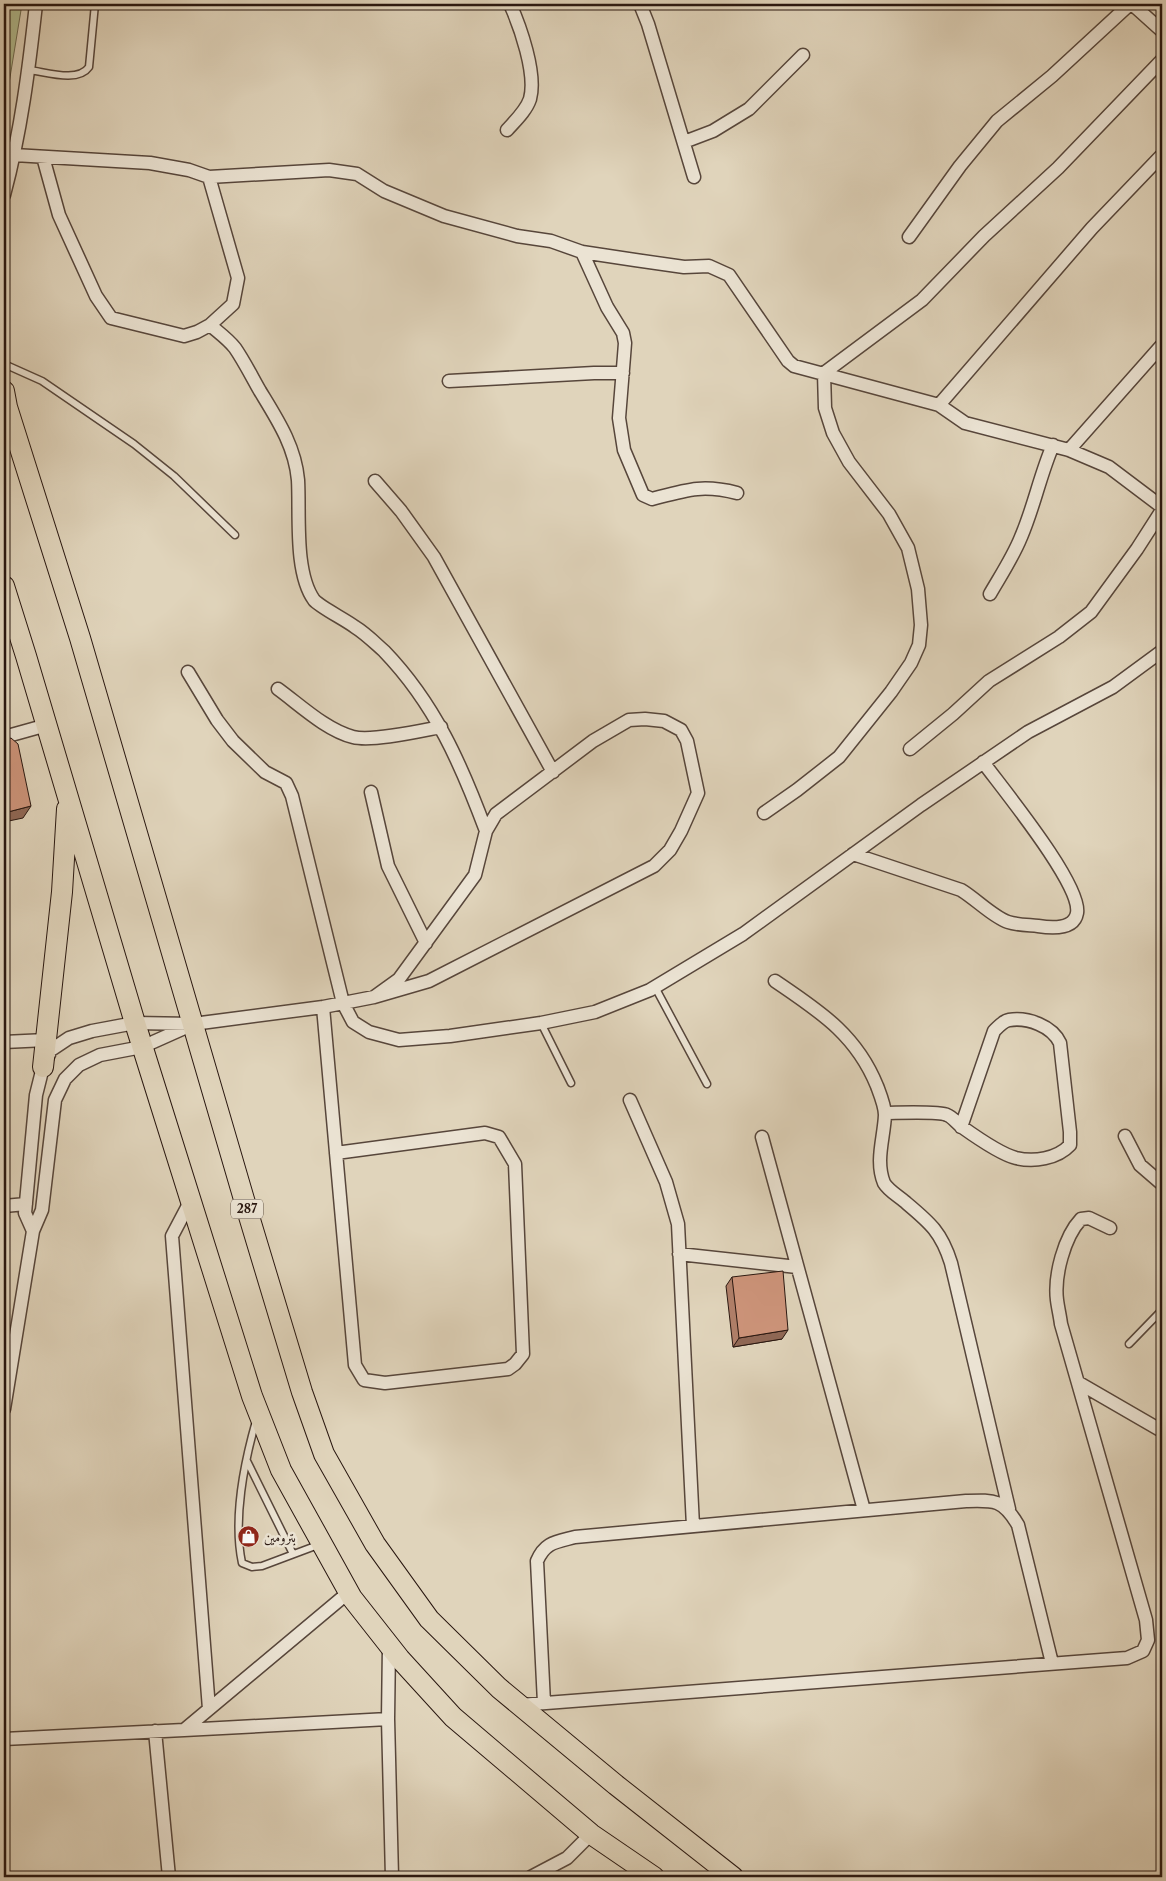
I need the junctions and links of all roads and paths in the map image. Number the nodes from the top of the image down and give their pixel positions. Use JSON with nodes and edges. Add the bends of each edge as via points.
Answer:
{"nodes":[{"id":1,"x":36,"y":4,"type":"edge"},
{"id":2,"x":95,"y":4,"type":"edge"},
{"id":3,"x":510,"y":4,"type":"edge"},
{"id":4,"x":640,"y":4,"type":"edge"},
{"id":5,"x":1131,"y":4,"type":"edge"},
{"id":6,"x":1162,"y":31,"type":"edge"},
{"id":7,"x":803,"y":55,"type":"dead end"},
{"id":8,"x":1162,"y":60,"type":"edge"},
{"id":9,"x":29,"y":70,"type":"junction"},
{"id":10,"x":507,"y":130,"type":"dead end"},
{"id":11,"x":684,"y":142,"type":"junction"},
{"id":12,"x":14,"y":155,"type":"junction"},
{"id":13,"x":1162,"y":156,"type":"edge"},
{"id":14,"x":43,"y":157,"type":"junction"},
{"id":15,"x":694,"y":176,"type":"dead end"},
{"id":16,"x":208,"y":177,"type":"junction"},
{"id":17,"x":4,"y":195,"type":"edge"},
{"id":18,"x":909,"y":237,"type":"dead end"},
{"id":19,"x":582,"y":252,"type":"junction"},
{"id":20,"x":210,"y":325,"type":"junction"},
{"id":21,"x":1162,"y":346,"type":"edge"},
{"id":22,"x":4,"y":364,"type":"edge"},
{"id":23,"x":824,"y":373,"type":"junction"},
{"id":24,"x":623,"y":374,"type":"junction"},
{"id":25,"x":449,"y":381,"type":"dead end"},
{"id":26,"x":4,"y":391,"type":"edge"},
{"id":27,"x":939,"y":405,"type":"junction"},
{"id":28,"x":1052,"y":445,"type":"junction"},
{"id":29,"x":1069,"y":450,"type":"junction"},
{"id":30,"x":375,"y":481,"type":"dead end"},
{"id":31,"x":737,"y":494,"type":"dead end"},
{"id":32,"x":1162,"y":509,"type":"edge"},
{"id":33,"x":236,"y":535,"type":"dead end"},
{"id":34,"x":4,"y":586,"type":"edge"},
{"id":35,"x":990,"y":594,"type":"dead end"},
{"id":36,"x":1162,"y":652,"type":"edge"},
{"id":37,"x":188,"y":672,"type":"dead end"},
{"id":38,"x":278,"y":689,"type":"dead end"},
{"id":39,"x":47,"y":725,"type":"junction"},
{"id":40,"x":441,"y":727,"type":"junction"},
{"id":41,"x":4,"y":737,"type":"edge"},
{"id":42,"x":910,"y":749,"type":"dead end"},
{"id":43,"x":983,"y":762,"type":"junction"},
{"id":44,"x":553,"y":772,"type":"junction"},
{"id":45,"x":370,"y":792,"type":"dead end"},
{"id":46,"x":67,"y":795,"type":"junction"},
{"id":47,"x":764,"y":813,"type":"dead end"},
{"id":48,"x":486,"y":831,"type":"junction"},
{"id":49,"x":854,"y":854,"type":"junction"},
{"id":50,"x":426,"y":943,"type":"junction"},
{"id":51,"x":775,"y":981,"type":"dead end"},
{"id":52,"x":655,"y":987,"type":"junction"},
{"id":53,"x":374,"y":997,"type":"junction"},
{"id":54,"x":343,"y":1003,"type":"junction"},
{"id":55,"x":324,"y":1007,"type":"junction"},
{"id":56,"x":135,"y":1023,"type":"junction"},
{"id":57,"x":541,"y":1023,"type":"junction"},
{"id":58,"x":193,"y":1024,"type":"junction"},
{"id":59,"x":46,"y":1040,"type":"junction"},
{"id":60,"x":4,"y":1042,"type":"edge"},
{"id":61,"x":142,"y":1047,"type":"junction"},
{"id":62,"x":43,"y":1067,"type":"junction"},
{"id":63,"x":570,"y":1083,"type":"dead end"},
{"id":64,"x":707,"y":1084,"type":"dead end"},
{"id":65,"x":630,"y":1100,"type":"dead end"},
{"id":66,"x":885,"y":1113,"type":"junction"},
{"id":67,"x":961,"y":1127,"type":"junction"},
{"id":68,"x":1125,"y":1136,"type":"dead end"},
{"id":69,"x":762,"y":1137,"type":"dead end"},
{"id":70,"x":336,"y":1153,"type":"junction"},
{"id":71,"x":1162,"y":1184,"type":"edge"},
{"id":72,"x":191,"y":1200,"type":"junction"},
{"id":73,"x":26,"y":1204,"type":"junction"},
{"id":74,"x":4,"y":1206,"type":"edge"},
{"id":75,"x":1110,"y":1228,"type":"dead end"},
{"id":76,"x":33,"y":1231,"type":"junction"},
{"id":77,"x":679,"y":1254,"type":"junction"},
{"id":78,"x":797,"y":1267,"type":"junction"},
{"id":79,"x":1162,"y":1310,"type":"edge"},
{"id":80,"x":1129,"y":1344,"type":"dead end"},
{"id":81,"x":1079,"y":1383,"type":"junction"},
{"id":82,"x":257,"y":1408,"type":"junction"},
{"id":83,"x":4,"y":1409,"type":"edge"},
{"id":84,"x":1162,"y":1431,"type":"edge"},
{"id":85,"x":246,"y":1460,"type":"junction"},
{"id":86,"x":1009,"y":1509,"type":"junction"},
{"id":87,"x":864,"y":1510,"type":"junction"},
{"id":88,"x":693,"y":1526,"type":"junction"},
{"id":89,"x":322,"y":1543,"type":"junction"},
{"id":90,"x":293,"y":1554,"type":"junction"},
{"id":91,"x":349,"y":1592,"type":"junction"},
{"id":92,"x":388,"y":1645,"type":"junction"},
{"id":93,"x":1052,"y":1663,"type":"junction"},
{"id":94,"x":544,"y":1703,"type":"junction"},
{"id":95,"x":520,"y":1705,"type":"junction"},
{"id":96,"x":209,"y":1709,"type":"junction"},
{"id":97,"x":388,"y":1719,"type":"junction"},
{"id":98,"x":184,"y":1730,"type":"junction"},
{"id":99,"x":155,"y":1731,"type":"junction"},
{"id":100,"x":4,"y":1740,"type":"edge"},
{"id":101,"x":591,"y":1834,"type":"junction"},
{"id":102,"x":169,"y":1877,"type":"edge"},
{"id":103,"x":392,"y":1877,"type":"edge"},
{"id":104,"x":531,"y":1877,"type":"edge"},
{"id":105,"x":654,"y":1877,"type":"edge"},
{"id":106,"x":733,"y":1877,"type":"edge"}],
"edges":[{"from":1,"to":9,"type":"street"},
{"from":2,"to":9,"type":"lane","via":[[86,71],[72,76]]},
{"from":3,"to":10,"type":"street","via":[[526,50],[531,77],[530,98]]},
{"from":4,"to":11,"type":"street"},
{"from":5,"to":6,"type":"street"},
{"from":5,"to":18,"type":"street","via":[[997,121]]},
{"from":7,"to":11,"type":"street","via":[[749,108],[713,131]]},
{"from":8,"to":23,"type":"street","via":[[1058,168],[984,236],[922,300]]},
{"from":9,"to":12,"type":"street"},
{"from":11,"to":15,"type":"street"},
{"from":12,"to":14,"type":"street"},
{"from":12,"to":17,"type":"street"},
{"from":13,"to":27,"type":"street","via":[[1092,228]]},
{"from":14,"to":16,"type":"street","via":[[150,163]]},
{"from":14,"to":20,"type":"street","via":[[59,215],[96,296],[111,318],[184,336]]},
{"from":16,"to":19,"type":"street","via":[[329,170],[357,174],[384,190],[444,216],[517,236],[551,241]]},
{"from":16,"to":20,"type":"street","via":[[238,278],[233,304]]},
{"from":19,"to":23,"type":"street","via":[[684,267],[709,266],[729,275],[788,361],[794,366]]},
{"from":19,"to":24,"type":"street","via":[[607,307],[623,333]]},
{"from":20,"to":40,"type":"street","via":[[234,347],[283,429],[294,457],[302,566],[314,601],[357,628],[384,651],[412,684]]},
{"from":21,"to":29,"type":"street"},
{"from":22,"to":33,"type":"lane","via":[[42,381],[134,444],[174,476]]},
{"from":23,"to":27,"type":"street"},
{"from":23,"to":47,"type":"street","via":[[825,408],[833,433],[850,462],[890,514],[908,548],[918,589],[919,645],[891,692],[840,757]]},
{"from":24,"to":25,"type":"street"},
{"from":24,"to":31,"type":"street","via":[[619,418],[624,450],[643,495],[652,499],[695,488],[720,489]]},
{"from":26,"to":58,"type":"main road","number":"287"},
{"from":27,"to":28,"type":"street","via":[[966,423]]},
{"from":28,"to":29,"type":"street"},
{"from":28,"to":35,"type":"street","via":[[1022,536]]},
{"from":29,"to":32,"type":"street","via":[[1108,467]]},
{"from":30,"to":44,"type":"street","via":[[434,557]]},
{"from":32,"to":42,"type":"street","via":[[1091,612],[1059,637],[989,681]]},
{"from":34,"to":39,"type":"main road"},
{"from":36,"to":43,"type":"street","via":[[1113,687],[1028,732]]},
{"from":37,"to":54,"type":"street","via":[[233,741],[266,772],[286,783],[292,796]]},
{"from":38,"to":40,"type":"street","via":[[336,731],[355,738]]},
{"from":39,"to":41,"type":"street"},
{"from":39,"to":46,"type":"main road"},
{"from":40,"to":48,"type":"street","via":[[465,774]]},
{"from":43,"to":49,"type":"street"},
{"from":43,"to":49,"type":"street","via":[[1040,837],[1065,878],[1077,905],[1075,918],[1067,925],[1054,928],[1007,922],[961,890]]},
{"from":44,"to":48,"type":"street","via":[[496,814]]},
{"from":44,"to":53,"type":"street","via":[[593,741],[629,720],[645,718],[664,721],[681,730],[687,741],[698,793],[670,850],[654,866],[429,981]]},
{"from":45,"to":50,"type":"street","via":[[388,866]]},
{"from":46,"to":56,"type":"main road"},
{"from":46,"to":59,"type":"main road","via":[[62,892]]},
{"from":48,"to":50,"type":"street","via":[[475,875]]},
{"from":49,"to":52,"type":"street","via":[[743,934]]},
{"from":50,"to":53,"type":"street","via":[[399,979]]},
{"from":51,"to":66,"type":"street","via":[[827,1017],[851,1042],[872,1074]]},
{"from":52,"to":57,"type":"street","via":[[595,1012]]},
{"from":52,"to":64,"type":"lane"},
{"from":53,"to":54,"type":"street"},
{"from":54,"to":55,"type":"street"},
{"from":54,"to":57,"type":"street","via":[[353,1022],[369,1032],[399,1040]]},
{"from":55,"to":58,"type":"street"},
{"from":55,"to":70,"type":"street"},
{"from":56,"to":58,"type":"street"},
{"from":56,"to":61,"type":"main road"},
{"from":56,"to":62,"type":"street","via":[[69,1038],[52,1050]]},
{"from":57,"to":63,"type":"lane"},
{"from":58,"to":61,"type":"street"},
{"from":58,"to":95,"type":"main road","number":"287","via":[[282,1326],[324,1454],[375,1544],[429,1619]]},
{"from":59,"to":60,"type":"street"},
{"from":59,"to":62,"type":"main road"},
{"from":61,"to":72,"type":"main road"},
{"from":61,"to":76,"type":"street","via":[[100,1055],[79,1065],[65,1079],[55,1100],[42,1210]]},
{"from":62,"to":73,"type":"street","via":[[36,1095]]},
{"from":65,"to":77,"type":"street","via":[[666,1182],[678,1224]]},
{"from":66,"to":67,"type":"street","via":[[946,1114]]},
{"from":66,"to":86,"type":"street","via":[[880,1172],[885,1185],[925,1219],[946,1246]]},
{"from":67,"to":67,"type":"street","via":[[1015,1158],[1039,1159],[1064,1152],[1070,1145],[1070,1132],[1060,1042],[1056,1033],[1030,1021],[1008,1020],[999,1025],[994,1031]]},
{"from":68,"to":71,"type":"street","via":[[1140,1165]]},
{"from":69,"to":78,"type":"street"},
{"from":70,"to":70,"type":"street","via":[[485,1133],[499,1137],[515,1164],[523,1354],[515,1364],[508,1369],[385,1383],[364,1380],[355,1365]]},
{"from":72,"to":82,"type":"main road"},
{"from":72,"to":96,"type":"street","via":[[172,1236]]},
{"from":73,"to":74,"type":"street"},
{"from":73,"to":76,"type":"street","via":[[25,1213]]},
{"from":75,"to":81,"type":"street","via":[[1089,1218],[1081,1219],[1072,1228],[1058,1271],[1056,1299]]},
{"from":76,"to":83,"type":"street"},
{"from":77,"to":78,"type":"street"},
{"from":77,"to":88,"type":"street"},
{"from":78,"to":87,"type":"street"},
{"from":79,"to":80,"type":"lane"},
{"from":81,"to":84,"type":"street"},
{"from":81,"to":93,"type":"street","via":[[1146,1620],[1148,1640],[1143,1651],[1127,1658]]},
{"from":82,"to":85,"type":"lane"},
{"from":82,"to":89,"type":"main road","via":[[281,1470]]},
{"from":85,"to":90,"type":"lane"},
{"from":85,"to":90,"type":"lane","via":[[238,1535],[242,1563],[262,1566]]},
{"from":86,"to":87,"type":"street","via":[[990,1500],[966,1500]]},
{"from":86,"to":93,"type":"street","via":[[1018,1525]]},
{"from":87,"to":88,"type":"street"},
{"from":88,"to":94,"type":"street","via":[[575,1537],[550,1544],[541,1552],[537,1561]]},
{"from":89,"to":90,"type":"lane"},
{"from":89,"to":91,"type":"main road"},
{"from":91,"to":92,"type":"main road"},
{"from":91,"to":96,"type":"street"},
{"from":92,"to":97,"type":"street"},
{"from":92,"to":101,"type":"main road","via":[[453,1716]]},
{"from":93,"to":94,"type":"street"},
{"from":94,"to":95,"type":"street"},
{"from":95,"to":106,"type":"main road","number":"287"},
{"from":96,"to":98,"type":"street"},
{"from":97,"to":98,"type":"street"},
{"from":97,"to":103,"type":"street"},
{"from":98,"to":99,"type":"street"},
{"from":99,"to":100,"type":"street"},
{"from":99,"to":102,"type":"street"},
{"from":101,"to":104,"type":"street","via":[[567,1858]]},
{"from":101,"to":105,"type":"main road"}]}
